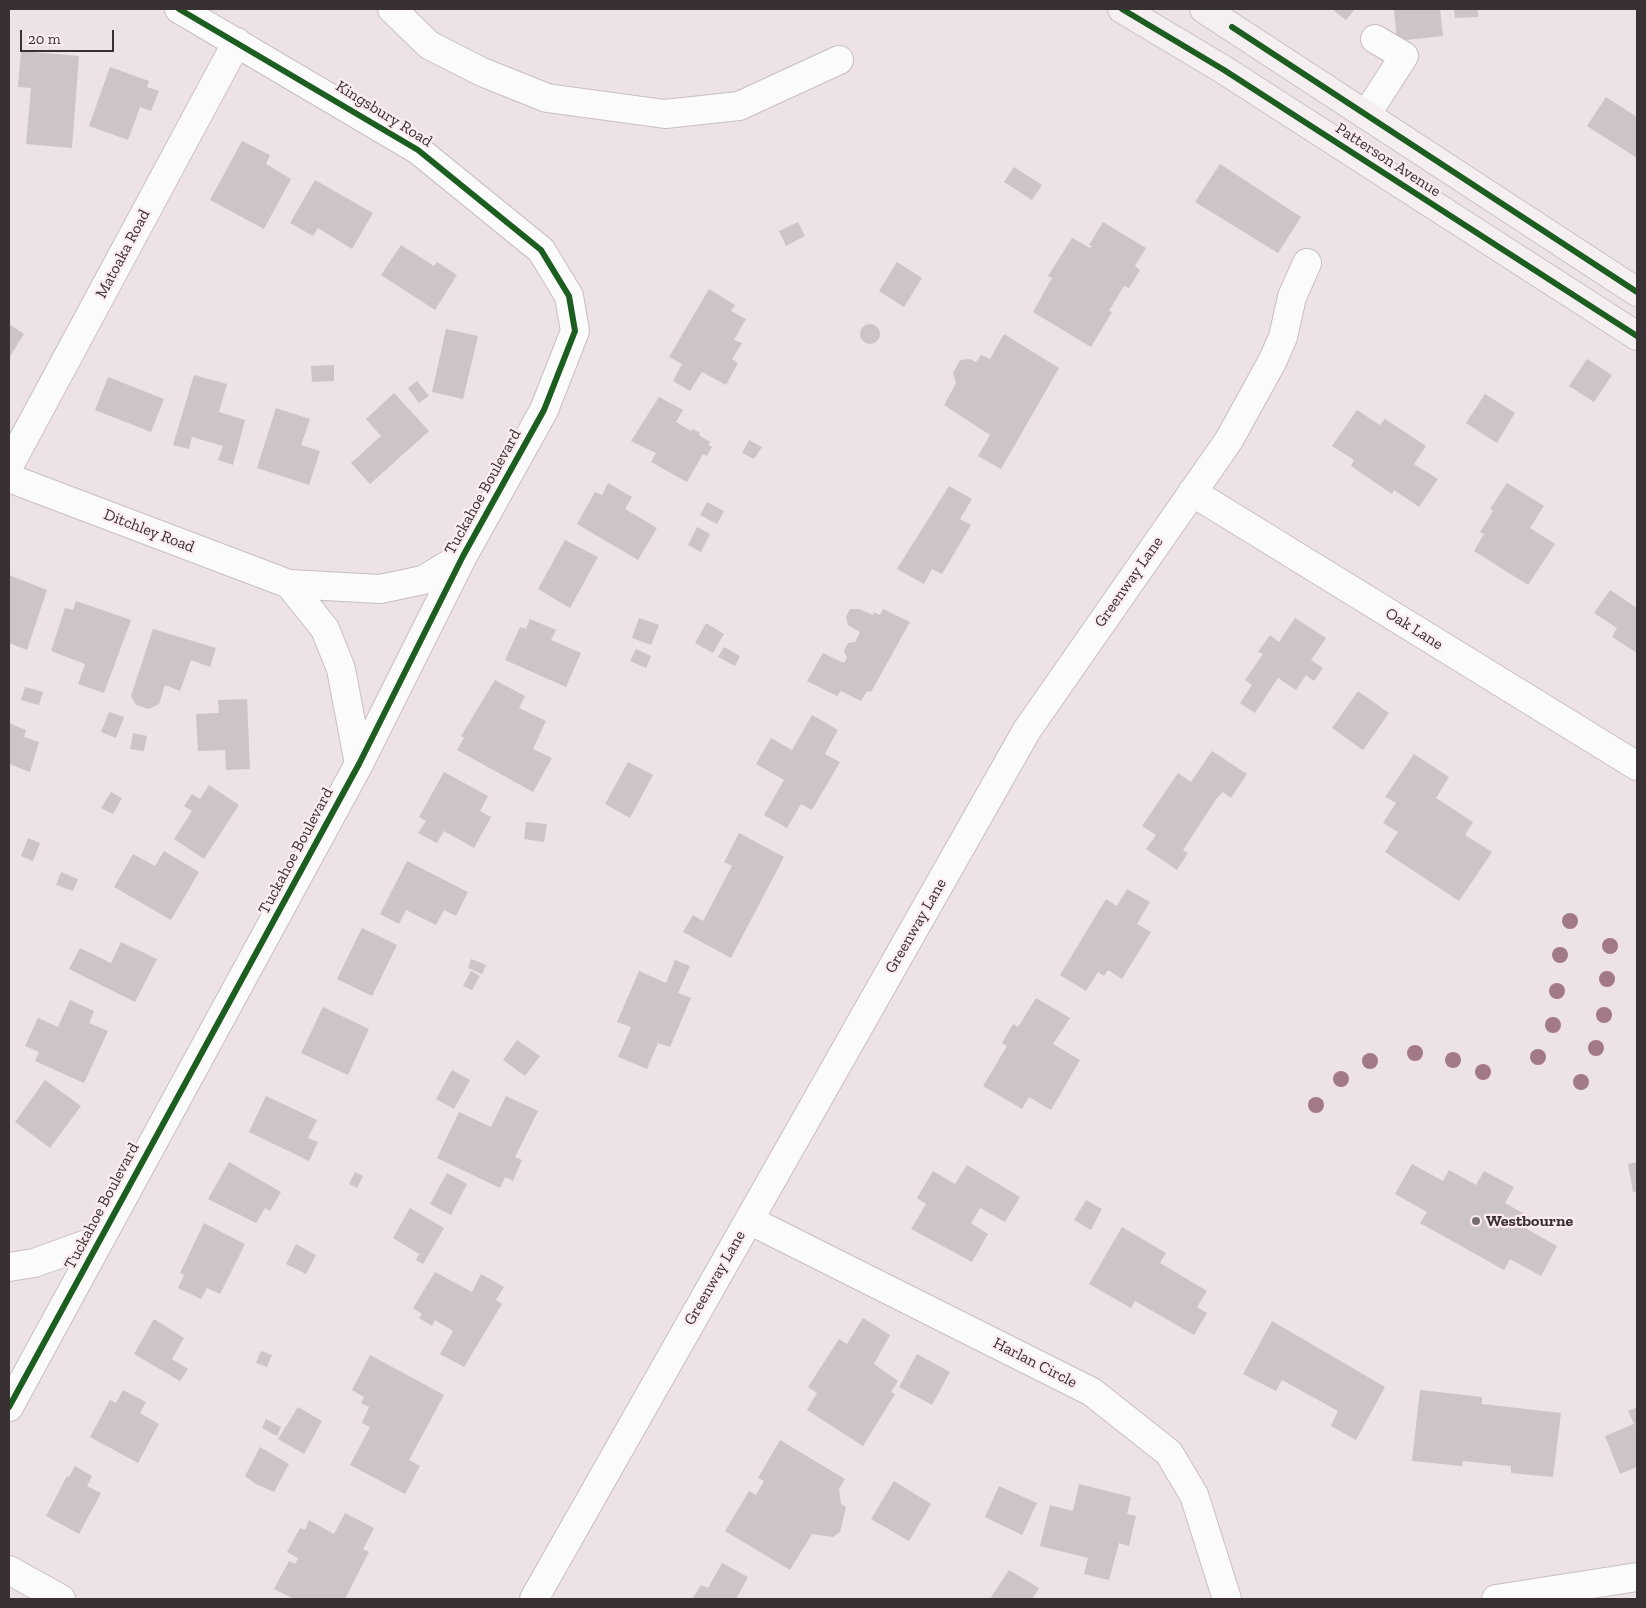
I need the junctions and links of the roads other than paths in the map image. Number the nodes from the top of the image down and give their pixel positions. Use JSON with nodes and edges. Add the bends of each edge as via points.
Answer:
{"nodes":[{"id":1,"x":179,"y":9,"type":"edge"},
{"id":2,"x":392,"y":9,"type":"edge"},
{"id":3,"x":1122,"y":9,"type":"edge"},
{"id":4,"x":1204,"y":9,"type":"edge"},
{"id":5,"x":1227,"y":18,"type":"edge"},
{"id":6,"x":1375,"y":39,"type":"dead end"},
{"id":7,"x":238,"y":42,"type":"junction"},
{"id":8,"x":839,"y":60,"type":"dead end"},
{"id":9,"x":1366,"y":115,"type":"junction"},
{"id":10,"x":1307,"y":263,"type":"dead end"},
{"id":11,"x":1637,"y":292,"type":"edge"},
{"id":12,"x":569,"y":296,"type":"joint"},
{"id":13,"x":1637,"y":336,"type":"edge"},
{"id":14,"x":9,"y":466,"type":"edge"},
{"id":15,"x":9,"y":478,"type":"edge"},
{"id":16,"x":1192,"y":492,"type":"junction"},
{"id":17,"x":463,"y":556,"type":"junction"},
{"id":18,"x":288,"y":584,"type":"junction"},
{"id":19,"x":359,"y":764,"type":"junction"},
{"id":20,"x":1637,"y":766,"type":"edge"},
{"id":21,"x":749,"y":1220,"type":"junction"},
{"id":22,"x":98,"y":1240,"type":"junction"},
{"id":23,"x":9,"y":1267,"type":"edge"},
{"id":24,"x":9,"y":1407,"type":"edge"},
{"id":25,"x":9,"y":1570,"type":"edge"},
{"id":26,"x":1637,"y":1576,"type":"edge"},
{"id":27,"x":61,"y":1599,"type":"edge"},
{"id":28,"x":534,"y":1599,"type":"edge"},
{"id":29,"x":1227,"y":1599,"type":"edge"},
{"id":30,"x":1496,"y":1599,"type":"edge"}],
"edges":[{"from":1,"to":7,"type":"street","name":"Kingsbury Road"},
{"from":2,"to":8,"type":"street","via":[[429,46],[546,98],[665,114],[739,106]]},
{"from":3,"to":13,"type":"main road","name":"Patterson Avenue","via":[[1224,70]]},
{"from":4,"to":5,"type":"main road","name":"Patterson Avenue"},
{"from":5,"to":9,"type":"main road","name":"Patterson Avenue"},
{"from":6,"to":9,"type":"street","via":[[1404,56]]},
{"from":7,"to":12,"type":"street","name":"Kingsbury Road","via":[[418,150],[541,250]]},
{"from":7,"to":14,"type":"street","name":"Matoaka Road"},
{"from":9,"to":11,"type":"main road","name":"Patterson Avenue"},
{"from":10,"to":16,"type":"street","name":"Greenway Lane","via":[[1292,297],[1283,337],[1273,360],[1229,440]]},
{"from":12,"to":17,"type":"street","name":"Tuckahoe Boulevard","via":[[575,331],[544,410]]},
{"from":15,"to":18,"type":"street","name":"Ditchley Road"},
{"from":16,"to":20,"type":"street","name":"Oak Lane"},
{"from":16,"to":21,"type":"street","name":"Greenway Lane","via":[[1027,730]]},
{"from":17,"to":18,"type":"street","name":"Ditchley Road","via":[[423,580],[380,589]]},
{"from":17,"to":19,"type":"street","name":"Tuckahoe Boulevard"},
{"from":18,"to":19,"type":"street","name":"Ditchley Road","via":[[325,629],[341,669]]},
{"from":19,"to":22,"type":"street","name":"Tuckahoe Boulevard"},
{"from":21,"to":28,"type":"street","name":"Greenway Lane"},
{"from":21,"to":29,"type":"street","name":"Harlan Circle","via":[[1092,1392],[1169,1453],[1194,1496]]},
{"from":22,"to":23,"type":"street","via":[[34,1263]]},
{"from":22,"to":24,"type":"street","name":"Tuckahoe Boulevard"},
{"from":25,"to":27,"type":"street"},
{"from":26,"to":30,"type":"street"}]}
